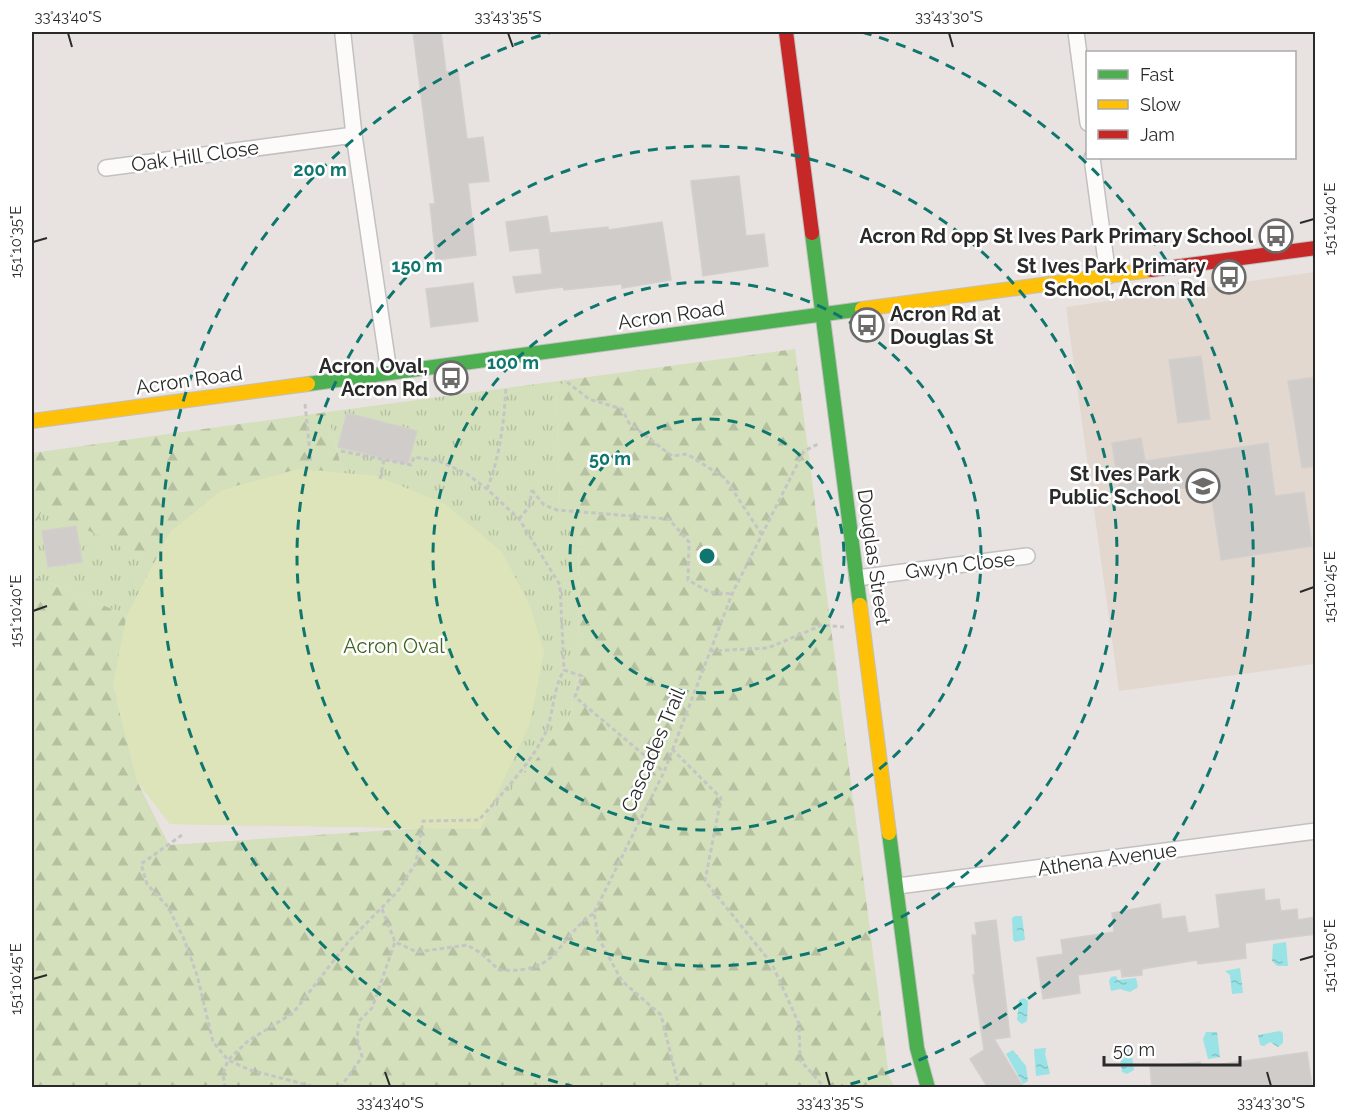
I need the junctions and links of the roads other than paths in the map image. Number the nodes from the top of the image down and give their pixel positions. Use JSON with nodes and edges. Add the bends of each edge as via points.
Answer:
{"nodes":[{"id":1,"x":786,"y":32,"type":"edge"},
{"id":2,"x":1076,"y":32,"type":"edge"},
{"id":3,"x":344,"y":35,"type":"dead end"},
{"id":4,"x":1086,"y":108,"type":"edge"},
{"id":5,"x":354,"y":135,"type":"junction"},
{"id":6,"x":1092,"y":159,"type":"edge"},
{"id":7,"x":106,"y":168,"type":"dead end"},
{"id":8,"x":1316,"y":248,"type":"edge"},
{"id":9,"x":1108,"y":276,"type":"junction"},
{"id":10,"x":823,"y":316,"type":"junction"},
{"id":11,"x":390,"y":372,"type":"junction"},
{"id":12,"x":32,"y":421,"type":"edge"},
{"id":13,"x":1028,"y":556,"type":"dead end"},
{"id":14,"x":857,"y":578,"type":"junction"},
{"id":15,"x":1316,"y":831,"type":"edge"},
{"id":16,"x":898,"y":886,"type":"junction"},
{"id":17,"x":928,"y":1088,"type":"edge"}],
"edges":[{"from":1,"to":10,"type":"street","name":"Douglas Street"},
{"from":2,"to":4,"type":"street"},
{"from":3,"to":5,"type":"street"},
{"from":5,"to":7,"type":"street","name":"Oak Hill Close"},
{"from":5,"to":11,"type":"street"},
{"from":6,"to":9,"type":"street"},
{"from":8,"to":9,"type":"street","name":"Acron Road"},
{"from":9,"to":10,"type":"street","name":"Acron Road"},
{"from":10,"to":11,"type":"street","name":"Acron Road"},
{"from":10,"to":14,"type":"street","name":"Douglas Street"},
{"from":11,"to":12,"type":"street","name":"Acron Road"},
{"from":13,"to":14,"type":"street","name":"Gwyn Close"},
{"from":14,"to":16,"type":"street","name":"Douglas Street"},
{"from":15,"to":16,"type":"street","name":"Athena Avenue"},
{"from":16,"to":17,"type":"street","name":"Douglas Street","via":[[917,1048]]}]}
